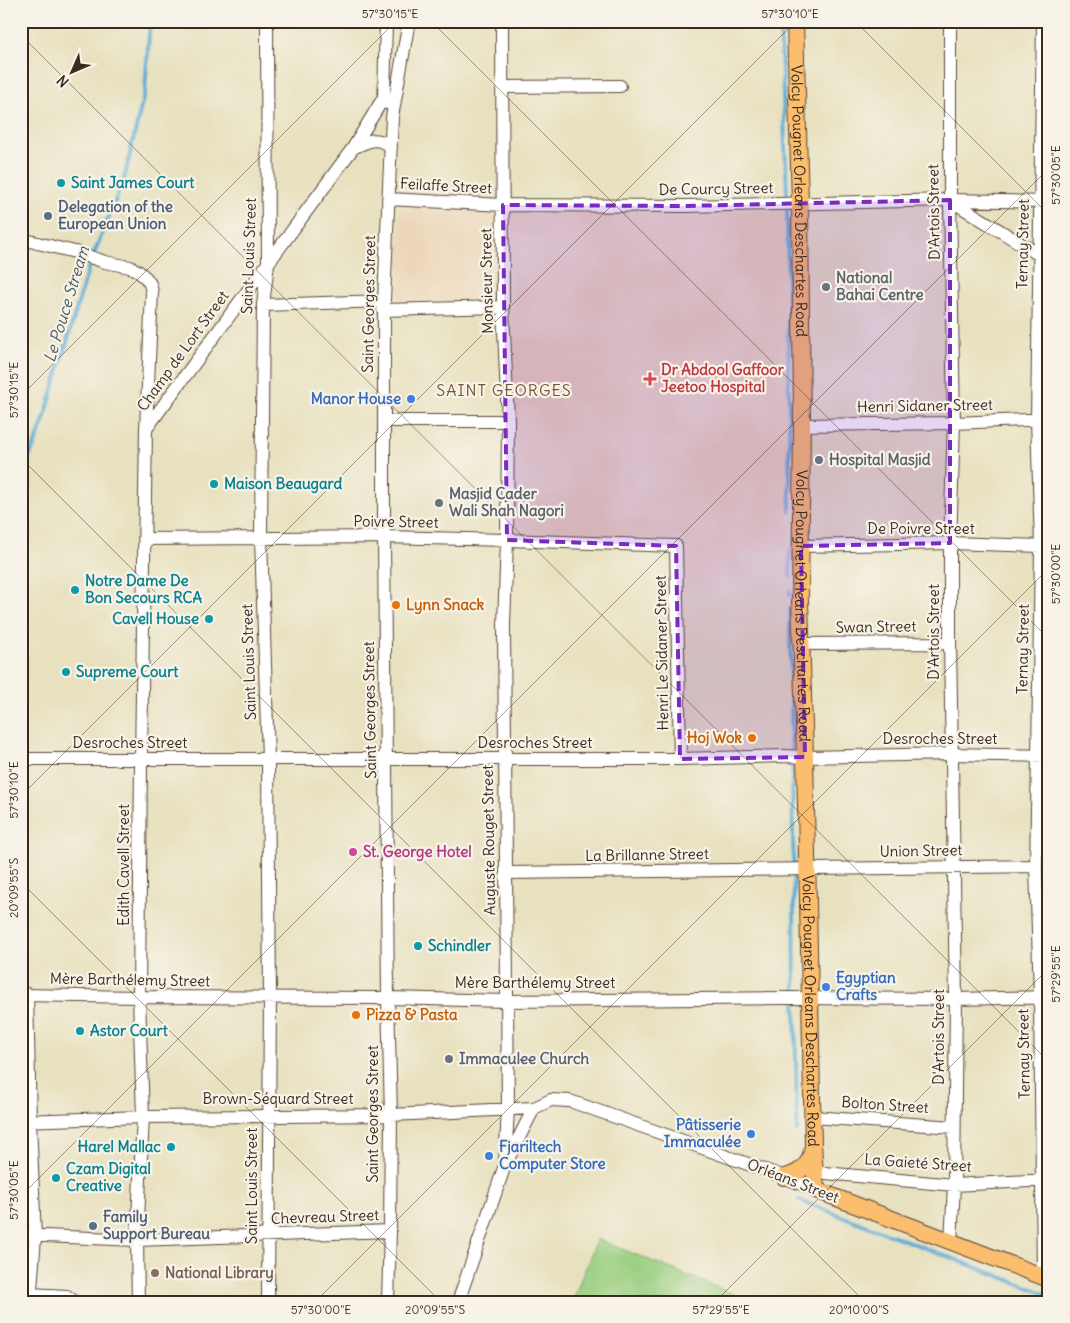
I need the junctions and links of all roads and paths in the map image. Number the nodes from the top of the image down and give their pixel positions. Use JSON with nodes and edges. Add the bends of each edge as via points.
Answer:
{"nodes":[{"id":1,"x":266,"y":21,"type":"edge"},
{"id":2,"x":408,"y":21,"type":"edge"},
{"id":3,"x":502,"y":21,"type":"edge"},
{"id":4,"x":795,"y":21,"type":"edge"},
{"id":5,"x":950,"y":21,"type":"edge"},
{"id":6,"x":1043,"y":21,"type":"edge"},
{"id":7,"x":385,"y":27,"type":"edge"},
{"id":8,"x":406,"y":35,"type":"junction"},
{"id":9,"x":620,"y":86,"type":"dead end"},
{"id":10,"x":502,"y":87,"type":"junction"},
{"id":11,"x":384,"y":97,"type":"junction"},
{"id":12,"x":392,"y":117,"type":"junction"},
{"id":13,"x":391,"y":147,"type":"junction"},
{"id":14,"x":353,"y":148,"type":"junction"},
{"id":15,"x":388,"y":199,"type":"junction"},
{"id":16,"x":950,"y":200,"type":"junction"},
{"id":17,"x":1045,"y":202,"type":"edge"},
{"id":18,"x":792,"y":204,"type":"junction"},
{"id":19,"x":503,"y":205,"type":"junction"},
{"id":20,"x":21,"y":239,"type":"edge"},
{"id":21,"x":1044,"y":258,"type":"edge"},
{"id":22,"x":268,"y":264,"type":"junction"},
{"id":23,"x":263,"y":305,"type":"junction"},
{"id":24,"x":384,"y":305,"type":"junction"},
{"id":25,"x":503,"y":307,"type":"junction"},
{"id":26,"x":1043,"y":419,"type":"edge"},
{"id":27,"x":384,"y":421,"type":"junction"},
{"id":28,"x":508,"y":421,"type":"junction"},
{"id":29,"x":954,"y":423,"type":"junction"},
{"id":30,"x":802,"y":425,"type":"junction"},
{"id":31,"x":146,"y":429,"type":"junction"},
{"id":32,"x":384,"y":537,"type":"junction"},
{"id":33,"x":261,"y":538,"type":"junction"},
{"id":34,"x":145,"y":539,"type":"junction"},
{"id":35,"x":507,"y":540,"type":"junction"},
{"id":36,"x":950,"y":544,"type":"junction"},
{"id":37,"x":676,"y":546,"type":"joint"},
{"id":38,"x":801,"y":546,"type":"junction"},
{"id":39,"x":1041,"y":546,"type":"junction"},
{"id":40,"x":950,"y":643,"type":"junction"},
{"id":41,"x":802,"y":644,"type":"junction"},
{"id":42,"x":951,"y":754,"type":"junction"},
{"id":43,"x":1044,"y":756,"type":"edge"},
{"id":44,"x":805,"y":758,"type":"junction"},
{"id":45,"x":21,"y":759,"type":"edge"},
{"id":46,"x":141,"y":759,"type":"junction"},
{"id":47,"x":268,"y":759,"type":"junction"},
{"id":48,"x":504,"y":759,"type":"junction"},
{"id":49,"x":680,"y":759,"type":"junction"},
{"id":50,"x":387,"y":760,"type":"junction"},
{"id":51,"x":953,"y":866,"type":"junction"},
{"id":52,"x":1036,"y":866,"type":"junction"},
{"id":53,"x":787,"y":869,"type":"joint"},
{"id":54,"x":807,"y":869,"type":"junction"},
{"id":55,"x":507,"y":873,"type":"junction"},
{"id":56,"x":1043,"y":910,"type":"edge"},
{"id":57,"x":24,"y":994,"type":"edge"},
{"id":58,"x":139,"y":997,"type":"junction"},
{"id":59,"x":1044,"y":997,"type":"edge"},
{"id":60,"x":270,"y":998,"type":"junction"},
{"id":61,"x":388,"y":998,"type":"junction"},
{"id":62,"x":809,"y":999,"type":"junction"},
{"id":63,"x":956,"y":999,"type":"junction"},
{"id":64,"x":507,"y":1001,"type":"junction"},
{"id":65,"x":534,"y":1108,"type":"junction"},
{"id":66,"x":508,"y":1109,"type":"junction"},
{"id":67,"x":391,"y":1115,"type":"junction"},
{"id":68,"x":268,"y":1116,"type":"junction"},
{"id":69,"x":142,"y":1117,"type":"junction"},
{"id":70,"x":813,"y":1117,"type":"junction"},
{"id":71,"x":25,"y":1121,"type":"edge"},
{"id":72,"x":954,"y":1127,"type":"junction"},
{"id":73,"x":813,"y":1144,"type":"junction"},
{"id":74,"x":505,"y":1165,"type":"junction"},
{"id":75,"x":814,"y":1172,"type":"junction"},
{"id":76,"x":784,"y":1177,"type":"junction"},
{"id":77,"x":1045,"y":1180,"type":"edge"},
{"id":78,"x":954,"y":1185,"type":"junction"},
{"id":79,"x":816,"y":1190,"type":"junction"},
{"id":80,"x":390,"y":1231,"type":"junction"},
{"id":81,"x":21,"y":1235,"type":"edge"},
{"id":82,"x":268,"y":1235,"type":"junction"},
{"id":83,"x":34,"y":1237,"type":"junction"},
{"id":84,"x":137,"y":1240,"type":"junction"},
{"id":85,"x":951,"y":1242,"type":"junction"},
{"id":86,"x":1046,"y":1278,"type":"edge"},
{"id":87,"x":30,"y":1298,"type":"edge"},
{"id":88,"x":75,"y":1302,"type":"edge"},
{"id":89,"x":138,"y":1302,"type":"edge"},
{"id":90,"x":268,"y":1302,"type":"edge"},
{"id":91,"x":388,"y":1302,"type":"edge"},
{"id":92,"x":458,"y":1302,"type":"edge"}],
"edges":[{"from":1,"to":22,"type":"street","name":"Saint Louis Street"},
{"from":2,"to":8,"type":"street","name":"Saint Georges Street"},
{"from":3,"to":10,"type":"street","name":"Monsieur Street"},
{"from":4,"to":18,"type":"main road","name":"Volcy Pougnet Orleans Deschartes Road"},
{"from":5,"to":16,"type":"street","name":"D'Artois Street"},
{"from":6,"to":17,"type":"street","name":"Ternay Street"},
{"from":7,"to":8,"type":"street"},
{"from":7,"to":11,"type":"street","name":"Saint Georges Street"},
{"from":8,"to":12,"type":"street","name":"Saint Georges Street"},
{"from":9,"to":10,"type":"street"},
{"from":10,"to":19,"type":"street","name":"Monsieur Street"},
{"from":11,"to":12,"type":"street","name":"Saint Georges Street"},
{"from":11,"to":14,"type":"street","name":"Champ de Lort Street"},
{"from":12,"to":13,"type":"street","name":"Saint Georges Street"},
{"from":13,"to":14,"type":"street","via":[[383,141],[373,140]]},
{"from":13,"to":15,"type":"street","name":"Saint Georges Street"},
{"from":14,"to":22,"type":"street","name":"Champ de Lort Street"},
{"from":15,"to":19,"type":"street","name":"Feilaffe Street"},
{"from":15,"to":24,"type":"street","name":"Saint Georges Street"},
{"from":16,"to":17,"type":"street","name":"De Courcy Street"},
{"from":16,"to":18,"type":"street","name":"De Courcy Street"},
{"from":16,"to":21,"type":"street"},
{"from":16,"to":29,"type":"street","name":"D'Artois Street"},
{"from":17,"to":21,"type":"street","name":"Ternay Street"},
{"from":18,"to":19,"type":"street","name":"De Courcy Street"},
{"from":18,"to":30,"type":"main road","name":"Volcy Pougnet Orleans Deschartes Road"},
{"from":19,"to":25,"type":"street","name":"Monsieur Street"},
{"from":20,"to":31,"type":"street","name":"Edith Cavell Street","via":[[130,268],[138,271],[150,284]]},
{"from":21,"to":26,"type":"street","name":"Ternay Street"},
{"from":22,"to":23,"type":"street","name":"Saint Louis Street"},
{"from":22,"to":31,"type":"street","name":"Champ de Lort Street"},
{"from":23,"to":24,"type":"street"},
{"from":23,"to":33,"type":"street","name":"Saint Louis Street"},
{"from":24,"to":25,"type":"street"},
{"from":24,"to":27,"type":"street","name":"Saint Georges Street"},
{"from":25,"to":28,"type":"street","name":"Monsieur Street"},
{"from":26,"to":29,"type":"street","name":"Henri Sidaner Street"},
{"from":26,"to":39,"type":"street","name":"Ternay Street"},
{"from":27,"to":28,"type":"street"},
{"from":27,"to":32,"type":"street","name":"Saint Georges Street"},
{"from":28,"to":35,"type":"street","name":"Monsieur Street"},
{"from":29,"to":30,"type":"street","name":"Henri Sidaner Street"},
{"from":29,"to":36,"type":"street","name":"D'Artois Street"},
{"from":30,"to":38,"type":"main road","name":"Volcy Pougnet Orleans Deschartes Road"},
{"from":31,"to":34,"type":"street","name":"Edith Cavell Street"},
{"from":32,"to":33,"type":"street","name":"Poivre Street"},
{"from":32,"to":35,"type":"street","name":"Poivre Street"},
{"from":32,"to":50,"type":"street","name":"Saint Georges Street"},
{"from":33,"to":34,"type":"street","name":"Poivre Street"},
{"from":33,"to":47,"type":"street","name":"Saint Louis Street"},
{"from":34,"to":46,"type":"street","name":"Edith Cavell Street"},
{"from":35,"to":37,"type":"street","name":"Poivre Street"},
{"from":35,"to":48,"type":"street","name":"Auguste Rouget Street"},
{"from":36,"to":38,"type":"street","name":"De Poivre Street"},
{"from":36,"to":39,"type":"street","name":"De Poivre Street"},
{"from":36,"to":40,"type":"street","name":"D'Artois Street"},
{"from":37,"to":49,"type":"street","name":"Henri Le Sidaner Street"},
{"from":38,"to":41,"type":"main road","name":"Volcy Pougnet Orleans Deschartes Road"},
{"from":39,"to":43,"type":"street","name":"Ternay Street"},
{"from":40,"to":41,"type":"street","name":"Swan Street"},
{"from":40,"to":42,"type":"street","name":"D'Artois Street"},
{"from":41,"to":44,"type":"main road","name":"Volcy Pougnet Orleans Deschartes Road"},
{"from":42,"to":43,"type":"street","name":"Desroches Street"},
{"from":42,"to":44,"type":"street","name":"Desroches Street"},
{"from":42,"to":51,"type":"street","name":"D'Artois Street"},
{"from":43,"to":52,"type":"street","name":"Ternay Street"},
{"from":44,"to":49,"type":"street","name":"Desroches Street"},
{"from":44,"to":54,"type":"main road","name":"Volcy Pougnet Orleans Deschartes Road"},
{"from":45,"to":46,"type":"street","name":"Desroches Street"},
{"from":46,"to":47,"type":"street","name":"Desroches Street"},
{"from":46,"to":58,"type":"street","name":"Edith Cavell Street"},
{"from":47,"to":50,"type":"street","name":"Desroches Street"},
{"from":47,"to":60,"type":"street","name":"Saint Louis Street"},
{"from":48,"to":49,"type":"street","name":"Desroches Street"},
{"from":48,"to":50,"type":"street","name":"Desroches Street"},
{"from":48,"to":55,"type":"street","name":"Auguste Rouget Street"},
{"from":50,"to":61,"type":"street","name":"Saint Georges Street"},
{"from":51,"to":52,"type":"street","name":"Union Street"},
{"from":51,"to":54,"type":"street","name":"Union Street"},
{"from":51,"to":63,"type":"street","name":"D'Artois Street"},
{"from":52,"to":56,"type":"street","name":"Ternay Street"},
{"from":53,"to":54,"type":"street","name":"Union Street"},
{"from":53,"to":55,"type":"street","name":"La Brillanne Street"},
{"from":54,"to":62,"type":"main road","name":"Volcy Pougnet Orleans Deschartes Road"},
{"from":55,"to":64,"type":"street","name":"Auguste Rouget Street"},
{"from":56,"to":59,"type":"street","name":"Ternay Street"},
{"from":57,"to":58,"type":"street","name":"Mère Barthélemy Street"},
{"from":57,"to":71,"type":"street"},
{"from":58,"to":60,"type":"street","name":"Mère Barthélemy Street"},
{"from":58,"to":69,"type":"street","name":"Edith Cavell Street"},
{"from":59,"to":63,"type":"street","name":"Mère Barthélemy Street"},
{"from":59,"to":77,"type":"street","name":"Ternay Street"},
{"from":60,"to":61,"type":"street","name":"Mère Barthélemy Street"},
{"from":60,"to":68,"type":"street","name":"Saint Louis Street"},
{"from":61,"to":64,"type":"street","name":"Mère Barthélemy Street"},
{"from":61,"to":67,"type":"street","name":"Saint Georges Street"},
{"from":62,"to":63,"type":"street","name":"Mère Barthélemy Street"},
{"from":62,"to":64,"type":"street","name":"Mère Barthélemy Street"},
{"from":62,"to":70,"type":"main road","name":"Volcy Pougnet Orleans Deschartes Road"},
{"from":63,"to":72,"type":"street","name":"D'Artois Street"},
{"from":64,"to":66,"type":"street","name":"Auguste Rouget Street"},
{"from":65,"to":66,"type":"street","name":"Brown-Séquard Street"},
{"from":65,"to":74,"type":"street"},
{"from":65,"to":76,"type":"street","name":"Orléans Street","via":[[551,1100],[570,1101]]},
{"from":66,"to":67,"type":"street","name":"Brown-Séquard Street"},
{"from":66,"to":74,"type":"street","name":"Auguste Rouget Street"},
{"from":67,"to":68,"type":"street","name":"Brown-Séquard Street"},
{"from":67,"to":80,"type":"street","name":"Saint Georges Street"},
{"from":68,"to":69,"type":"street","name":"Brown-Séquard Street"},
{"from":68,"to":82,"type":"street","name":"Saint Louis Street"},
{"from":69,"to":71,"type":"street","name":"Brown-Séquard Street"},
{"from":69,"to":84,"type":"street","name":"Edith Cavell Street"},
{"from":70,"to":72,"type":"street","name":"Bolton Street"},
{"from":70,"to":73,"type":"main road","name":"Volcy Pougnet Orleans Deschartes Road"},
{"from":71,"to":83,"type":"street"},
{"from":72,"to":78,"type":"street","name":"D'Artois Street"},
{"from":73,"to":75,"type":"main road","name":"Volcy Pougnet Orleans Deschartes Road"},
{"from":73,"to":76,"type":"main road","via":[[811,1158],[802,1170]]},
{"from":74,"to":92,"type":"street"},
{"from":75,"to":78,"type":"street","name":"La Gaieté Street"},
{"from":75,"to":79,"type":"main road","name":"Volcy Pougnet Orleans Deschartes Road"},
{"from":76,"to":79,"type":"street","name":"Orléans Street"},
{"from":77,"to":78,"type":"street","name":"La Gaieté Street"},
{"from":77,"to":86,"type":"street","name":"Ternay Street"},
{"from":78,"to":85,"type":"street","name":"D'Artois Street"},
{"from":79,"to":85,"type":"main road","name":"Orléans Street"},
{"from":80,"to":82,"type":"street","name":"Chevreau Street"},
{"from":80,"to":91,"type":"street","name":"Saint Georges Street"},
{"from":81,"to":83,"type":"street","name":"Chevreau Street"},
{"from":82,"to":84,"type":"street","name":"Chevreau Street"},
{"from":82,"to":90,"type":"street","name":"Saint Louis Street"},
{"from":83,"to":84,"type":"street","name":"Chevreau Street"},
{"from":83,"to":87,"type":"street"},
{"from":84,"to":89,"type":"street","name":"Edith Cavell Street"},
{"from":85,"to":86,"type":"main road","name":"Orléans Street"},
{"from":87,"to":88,"type":"street","via":[[67,1296]]}]}
